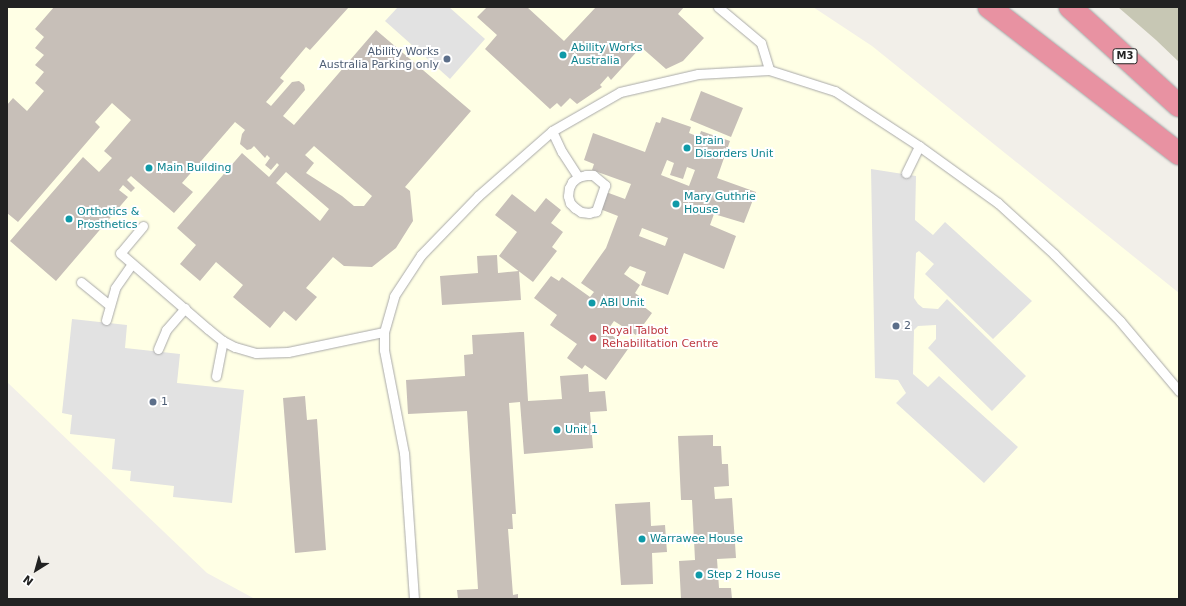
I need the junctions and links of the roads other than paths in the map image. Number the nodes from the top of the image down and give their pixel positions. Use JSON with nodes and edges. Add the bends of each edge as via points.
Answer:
{"nodes":[{"id":1,"x":718,"y":7,"type":"edge"},
{"id":2,"x":989,"y":7,"type":"edge"},
{"id":3,"x":1070,"y":7,"type":"edge"},
{"id":4,"x":769,"y":70,"type":"junction"},
{"id":5,"x":1179,"y":106,"type":"edge"},
{"id":6,"x":552,"y":131,"type":"junction"},
{"id":7,"x":919,"y":146,"type":"junction"},
{"id":8,"x":1179,"y":154,"type":"edge"},
{"id":9,"x":906,"y":173,"type":"dead end"},
{"id":10,"x":578,"y":177,"type":"junction"},
{"id":11,"x":143,"y":226,"type":"dead end"},
{"id":12,"x":132,"y":264,"type":"junction"},
{"id":13,"x":81,"y":282,"type":"dead end"},
{"id":14,"x":109,"y":305,"type":"junction"},
{"id":15,"x":185,"y":308,"type":"junction"},
{"id":16,"x":106,"y":320,"type":"dead end"},
{"id":17,"x":384,"y":332,"type":"junction"},
{"id":18,"x":223,"y":341,"type":"junction"},
{"id":19,"x":158,"y":349,"type":"dead end"},
{"id":20,"x":216,"y":376,"type":"dead end"},
{"id":21,"x":1179,"y":391,"type":"edge"},
{"id":22,"x":414,"y":599,"type":"edge"}],
"edges":[{"from":1,"to":4,"type":"lane","via":[[761,43]]},
{"from":2,"to":8,"type":"highway"},
{"from":3,"to":5,"type":"highway","number":"M3"},
{"from":4,"to":6,"type":"lane","via":[[698,74],[620,92]]},
{"from":4,"to":7,"type":"lane","via":[[835,92]]},
{"from":6,"to":10,"type":"lane"},
{"from":6,"to":17,"type":"lane","via":[[478,196],[421,255],[394,296]]},
{"from":7,"to":9,"type":"lane"},
{"from":7,"to":21,"type":"lane","via":[[998,203],[1054,254],[1120,321]]},
{"from":10,"to":10,"type":"lane","via":[[593,176],[605,185],[596,211],[581,212],[570,203],[569,188]]},
{"from":11,"to":12,"type":"lane","via":[[120,253]]},
{"from":12,"to":14,"type":"lane","via":[[115,288]]},
{"from":12,"to":15,"type":"lane"},
{"from":13,"to":14,"type":"lane"},
{"from":14,"to":16,"type":"lane"},
{"from":15,"to":18,"type":"lane"},
{"from":15,"to":19,"type":"lane","via":[[166,330]]},
{"from":17,"to":18,"type":"lane","via":[[275,353],[256,353]]},
{"from":17,"to":22,"type":"lane","via":[[387,370],[404,453]]},
{"from":18,"to":20,"type":"lane"}]}
